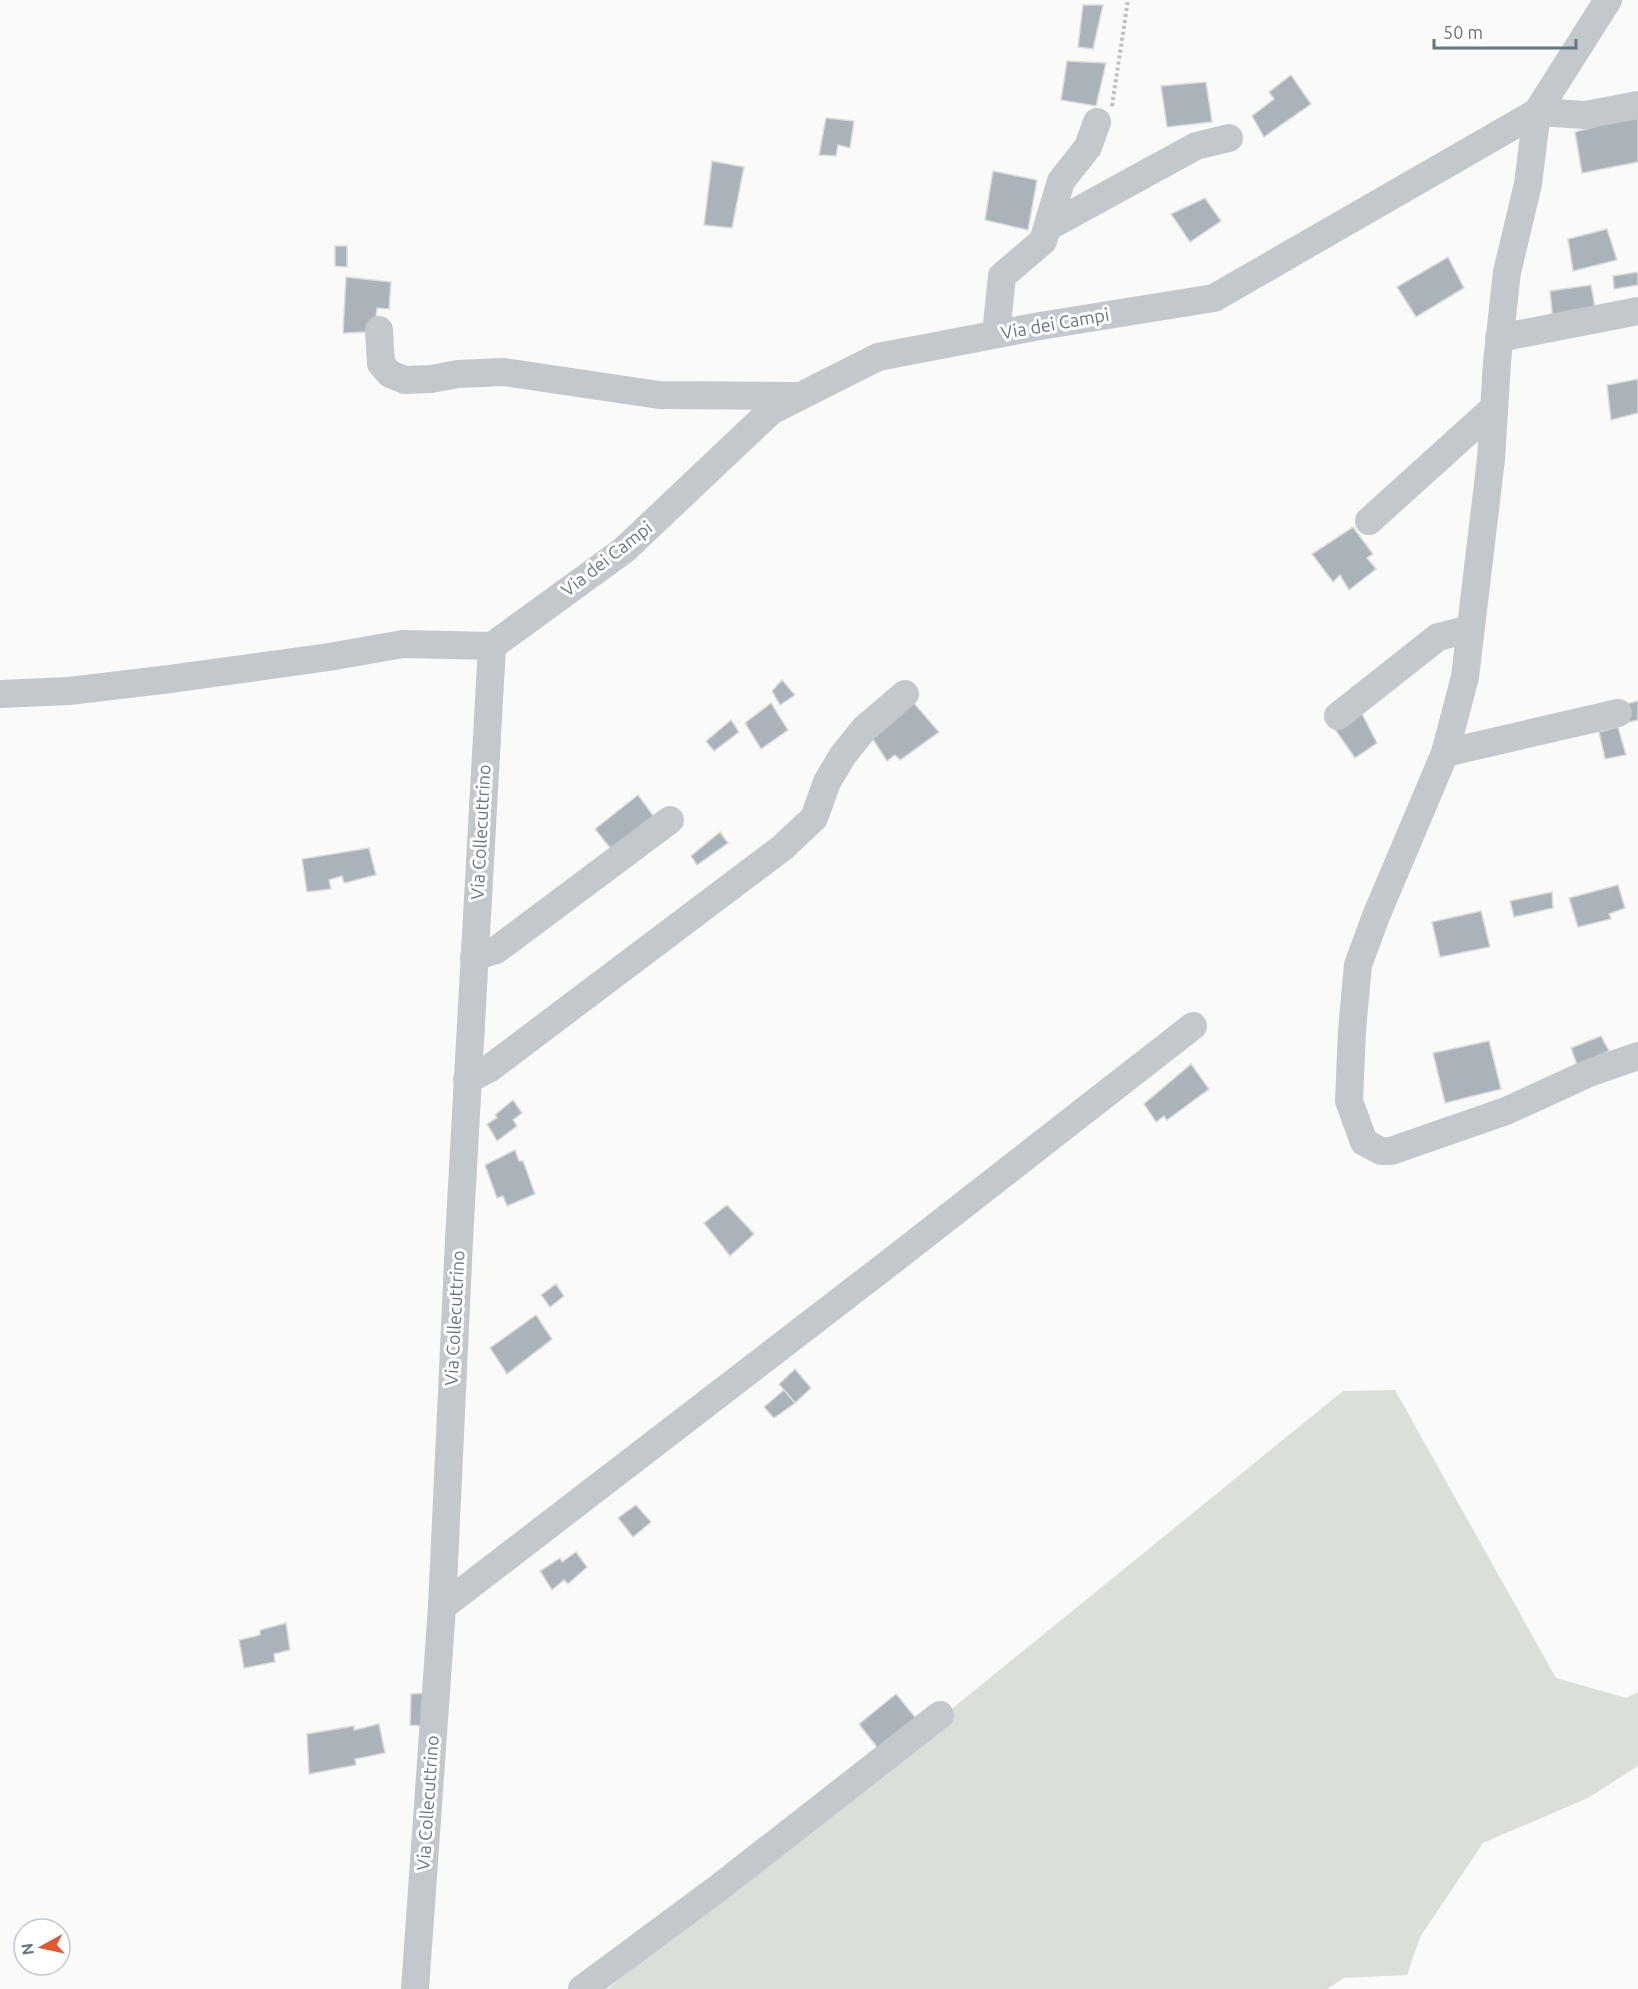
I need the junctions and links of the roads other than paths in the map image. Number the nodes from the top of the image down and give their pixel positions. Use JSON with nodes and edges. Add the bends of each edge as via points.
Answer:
{"nodes":[{"id":1,"x":1608,"y":0,"type":"edge"},
{"id":2,"x":1638,"y":105,"type":"edge"},
{"id":3,"x":1537,"y":112,"type":"junction"},
{"id":4,"x":1104,"y":119,"type":"road end"},
{"id":5,"x":1229,"y":138,"type":"dead end"},
{"id":6,"x":1048,"y":227,"type":"junction"},
{"id":7,"x":1638,"y":311,"type":"edge"},
{"id":8,"x":379,"y":330,"type":"dead end"},
{"id":9,"x":996,"y":334,"type":"junction"},
{"id":10,"x":1499,"y":338,"type":"junction"},
{"id":11,"x":801,"y":396,"type":"junction"},
{"id":12,"x":1494,"y":408,"type":"junction"},
{"id":13,"x":1369,"y":521,"type":"dead end"},
{"id":14,"x":1470,"y":629,"type":"junction"},
{"id":15,"x":492,"y":646,"type":"junction"},
{"id":16,"x":0,"y":694,"type":"edge"},
{"id":17,"x":905,"y":694,"type":"dead end"},
{"id":18,"x":1618,"y":713,"type":"dead end"},
{"id":19,"x":1338,"y":716,"type":"dead end"},
{"id":20,"x":1445,"y":753,"type":"junction"},
{"id":21,"x":670,"y":820,"type":"dead end"},
{"id":22,"x":474,"y":957,"type":"junction"},
{"id":23,"x":1193,"y":1026,"type":"dead end"},
{"id":24,"x":1638,"y":1056,"type":"edge"},
{"id":25,"x":468,"y":1080,"type":"junction"},
{"id":26,"x":442,"y":1607,"type":"junction"},
{"id":27,"x":940,"y":1715,"type":"dead end"},
{"id":28,"x":415,"y":1989,"type":"edge"},
{"id":29,"x":582,"y":1989,"type":"edge"}],
"edges":[{"from":1,"to":3,"type":"street","name":"Via dei Campi"},
{"from":2,"to":3,"type":"street","via":[[1585,115]]},
{"from":3,"to":9,"type":"street","name":"Via dei Campi","via":[[1214,298]]},
{"from":3,"to":10,"type":"street","via":[[1528,184],[1507,272]]},
{"from":4,"to":6,"type":"street","via":[[1061,181]]},
{"from":5,"to":6,"type":"street","via":[[1196,146]]},
{"from":6,"to":9,"type":"street","via":[[1043,242],[1002,276]]},
{"from":7,"to":10,"type":"street"},
{"from":8,"to":11,"type":"street","via":[[381,364],[390,374],[405,380],[504,372],[660,395]]},
{"from":9,"to":11,"type":"street","name":"Via dei Campi","via":[[878,357]]},
{"from":10,"to":12,"type":"street"},
{"from":11,"to":15,"type":"street","name":"Via dei Campi","via":[[771,411],[624,550]]},
{"from":12,"to":13,"type":"street"},
{"from":12,"to":14,"type":"street"},
{"from":14,"to":19,"type":"street","via":[[1438,637]]},
{"from":14,"to":20,"type":"street","via":[[1465,677]]},
{"from":15,"to":16,"type":"street","via":[[403,644],[170,679],[69,691]]},
{"from":15,"to":22,"type":"street","name":"Via Collecuttrino"},
{"from":17,"to":25,"type":"street","via":[[864,729],[843,755],[827,782],[814,818],[782,848],[564,1014]]},
{"from":18,"to":20,"type":"street"},
{"from":20,"to":24,"type":"street","via":[[1358,965],[1349,1101],[1364,1142],[1381,1151],[1392,1151],[1506,1111],[1589,1073]]},
{"from":21,"to":22,"type":"street","via":[[496,950]]},
{"from":22,"to":25,"type":"street","name":"Via Collecuttrino"},
{"from":23,"to":26,"type":"street"},
{"from":25,"to":26,"type":"street","name":"Via Collecuttrino"},
{"from":26,"to":28,"type":"street","name":"Via Collecuttrino"},
{"from":27,"to":29,"type":"street"}]}
